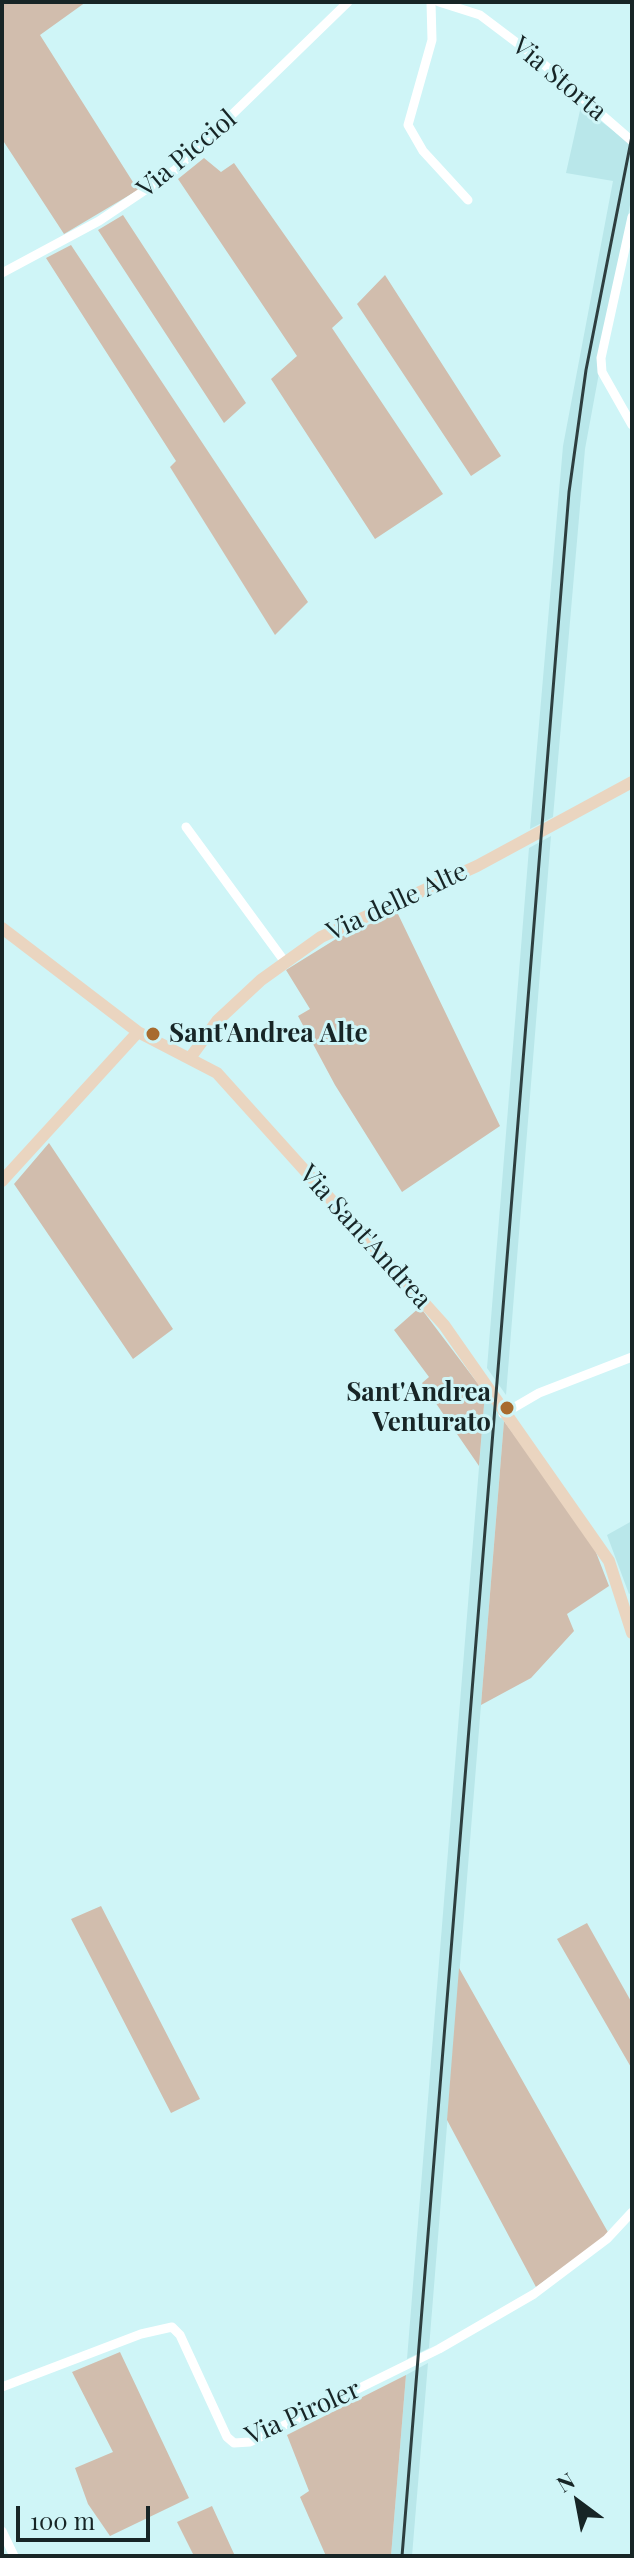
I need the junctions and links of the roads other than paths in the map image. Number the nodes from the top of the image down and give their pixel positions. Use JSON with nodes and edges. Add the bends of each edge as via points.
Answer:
{"nodes":[{"id":1,"x":348,"y":2,"type":"edge"},
{"id":2,"x":431,"y":2,"type":"edge"},
{"id":3,"x":439,"y":2,"type":"edge"},
{"id":4,"x":632,"y":141,"type":"edge"},
{"id":5,"x":468,"y":200,"type":"dead end"},
{"id":6,"x":632,"y":217,"type":"edge"},
{"id":7,"x":2,"y":273,"type":"edge"},
{"id":8,"x":632,"y":425,"type":"edge"},
{"id":9,"x":632,"y":782,"type":"edge"},
{"id":10,"x":186,"y":827,"type":"dead end"},
{"id":11,"x":2,"y":928,"type":"edge"},
{"id":12,"x":285,"y":962,"type":"junction"},
{"id":13,"x":138,"y":1032,"type":"junction"},
{"id":14,"x":190,"y":1058,"type":"junction"},
{"id":15,"x":2,"y":1181,"type":"edge"},
{"id":16,"x":632,"y":1357,"type":"edge"},
{"id":17,"x":503,"y":1414,"type":"junction"},
{"id":18,"x":632,"y":1633,"type":"edge"},
{"id":19,"x":632,"y":2212,"type":"edge"},
{"id":20,"x":2,"y":2387,"type":"edge"},
{"id":21,"x":2,"y":2531,"type":"edge"},
{"id":22,"x":14,"y":2556,"type":"edge"}],
"edges":[{"from":1,"to":7,"type":"street","name":"Via Picciol","via":[[175,170],[99,221]]},
{"from":2,"to":5,"type":"street","via":[[432,40],[408,125],[423,151]]},
{"from":3,"to":4,"type":"street","name":"Via Storta","via":[[480,15]]},
{"from":6,"to":8,"type":"street","via":[[601,358],[602,372]]},
{"from":9,"to":12,"type":"street","name":"Via delle Alte","via":[[477,866],[321,937]]},
{"from":10,"to":12,"type":"street"},
{"from":11,"to":13,"type":"street","name":"Via Sant'Andrea"},
{"from":12,"to":14,"type":"street","name":"Via delle Alte","via":[[217,1021]]},
{"from":13,"to":14,"type":"street","name":"Via Sant'Andrea"},
{"from":13,"to":15,"type":"street"},
{"from":14,"to":17,"type":"street","name":"Via Sant'Andrea","via":[[217,1073],[444,1325]]},
{"from":16,"to":17,"type":"street","via":[[539,1393]]},
{"from":17,"to":18,"type":"street","name":"Via Sant'Andrea","via":[[609,1561]]},
{"from":19,"to":20,"type":"street","name":"Via Piroler","via":[[607,2239],[534,2294],[439,2349],[250,2442],[234,2443],[227,2437],[172,2327]]},
{"from":21,"to":22,"type":"street"}]}
